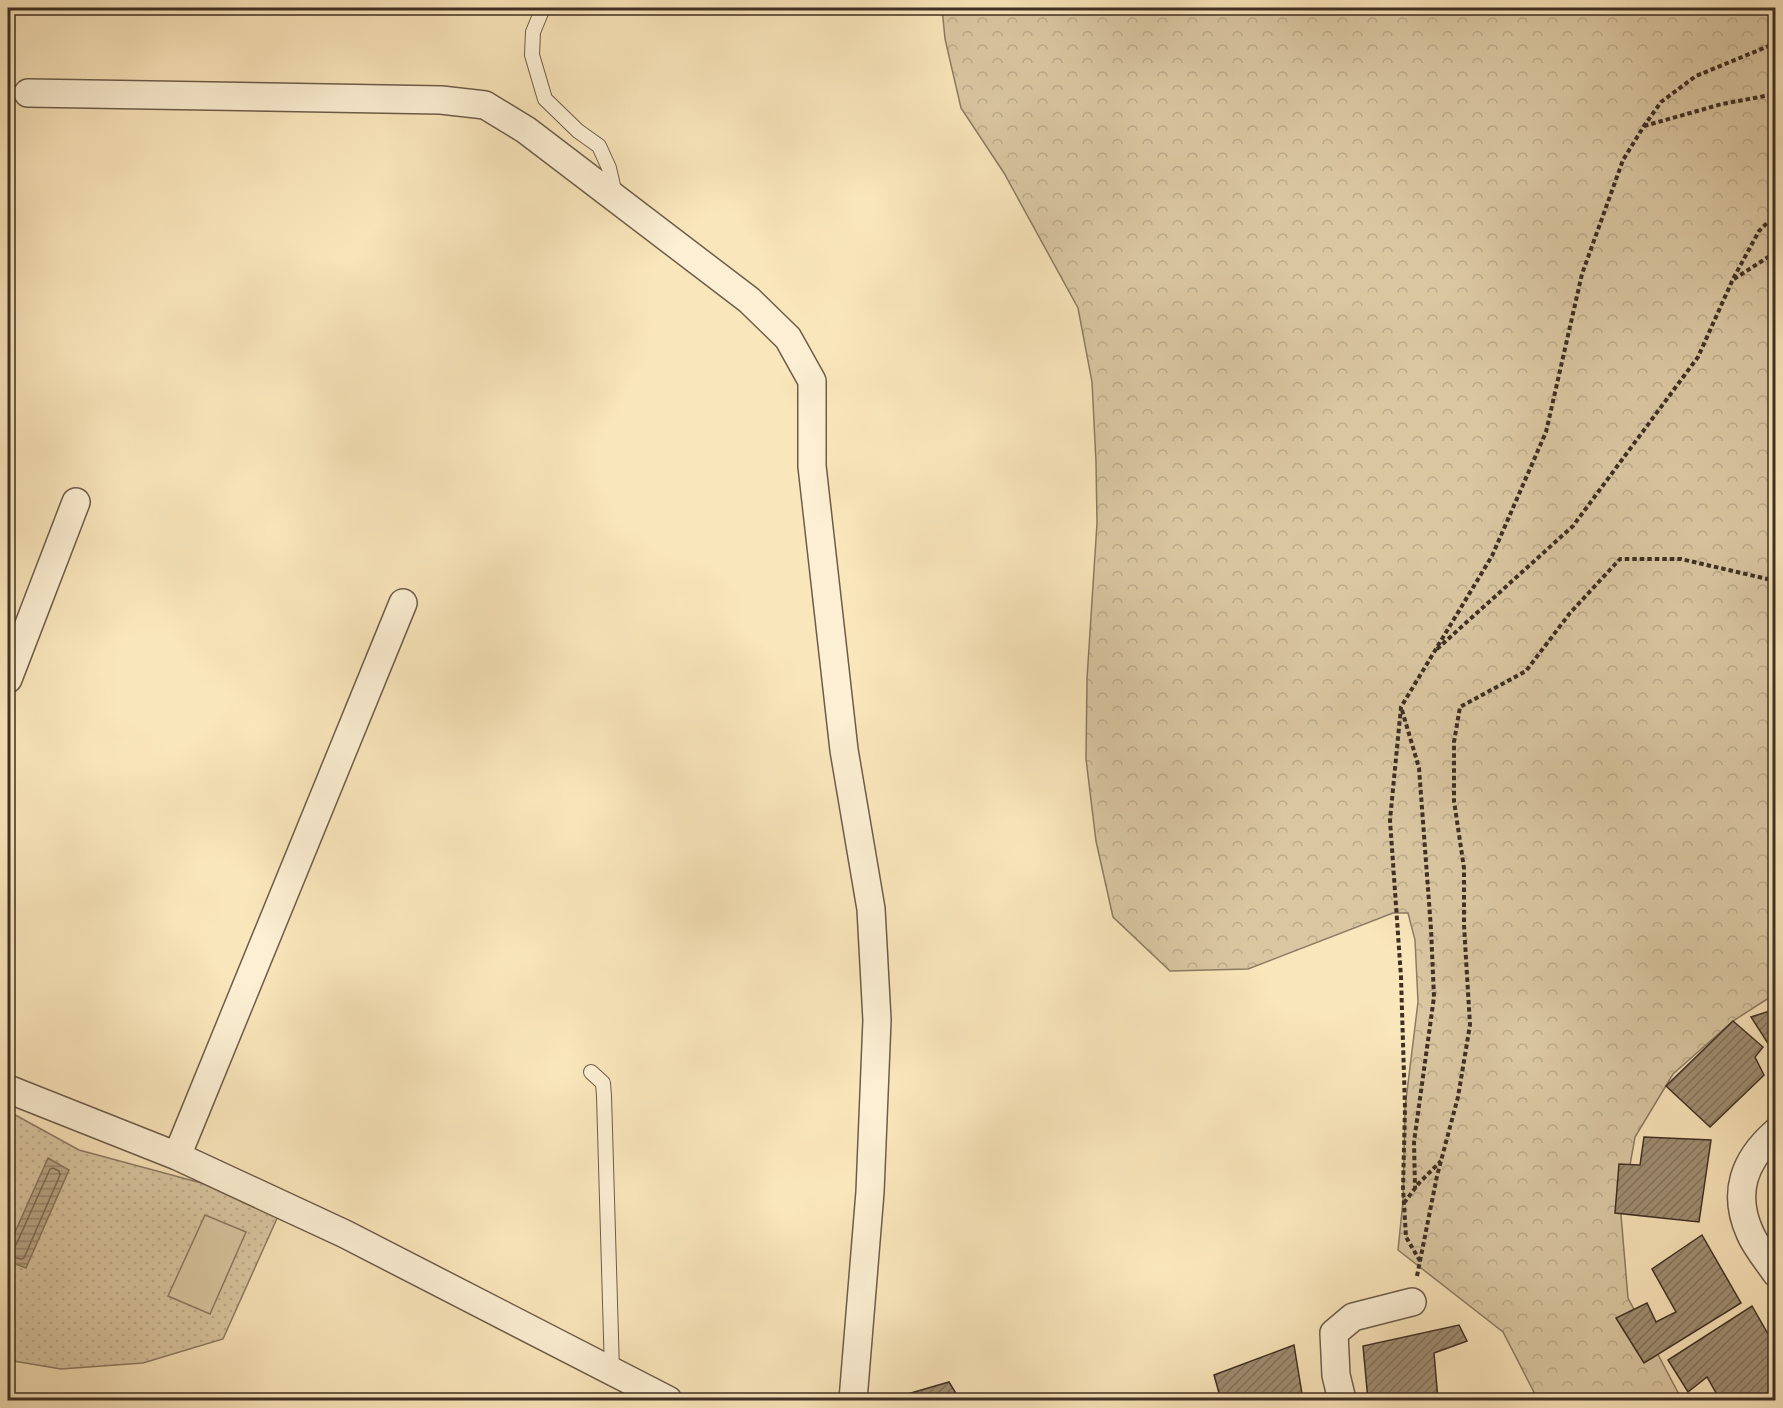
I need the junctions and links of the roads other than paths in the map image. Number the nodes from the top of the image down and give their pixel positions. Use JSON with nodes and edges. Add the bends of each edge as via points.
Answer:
{"nodes":[{"id":1,"x":543,"y":8,"type":"edge"},
{"id":2,"x":28,"y":93,"type":"dead end"},
{"id":3,"x":617,"y":199,"type":"junction"},
{"id":4,"x":76,"y":502,"type":"dead end"},
{"id":5,"x":403,"y":603,"type":"dead end"},
{"id":6,"x":8,"y":679,"type":"edge"},
{"id":7,"x":591,"y":1072,"type":"dead end"},
{"id":8,"x":8,"y":1089,"type":"edge"},
{"id":9,"x":1776,"y":1132,"type":"edge"},
{"id":10,"x":177,"y":1156,"type":"junction"},
{"id":11,"x":1776,"y":1273,"type":"edge"},
{"id":12,"x":1412,"y":1302,"type":"dead end"},
{"id":13,"x":612,"y":1371,"type":"junction"},
{"id":14,"x":668,"y":1401,"type":"edge"},
{"id":15,"x":853,"y":1401,"type":"edge"},
{"id":16,"x":1342,"y":1401,"type":"edge"}],
"edges":[{"from":1,"to":3,"type":"lane","via":[[534,32],[532,55],[545,99],[599,146]]},
{"from":2,"to":3,"type":"street","via":[[407,99],[485,105],[526,130]]},
{"from":3,"to":15,"type":"street","via":[[749,300],[788,338],[812,381],[812,466],[844,750],[872,909],[877,1020],[870,1192]]},
{"from":4,"to":6,"type":"street"},
{"from":5,"to":10,"type":"street"},
{"from":7,"to":13,"type":"lane","via":[[603,1083],[604,1096]]},
{"from":8,"to":10,"type":"street"},
{"from":9,"to":11,"type":"street","via":[[1763,1143],[1743,1176],[1741,1203],[1750,1234]]},
{"from":10,"to":13,"type":"street","via":[[345,1234]]},
{"from":12,"to":16,"type":"street","via":[[1353,1317],[1334,1333]]},
{"from":13,"to":14,"type":"street"}]}
